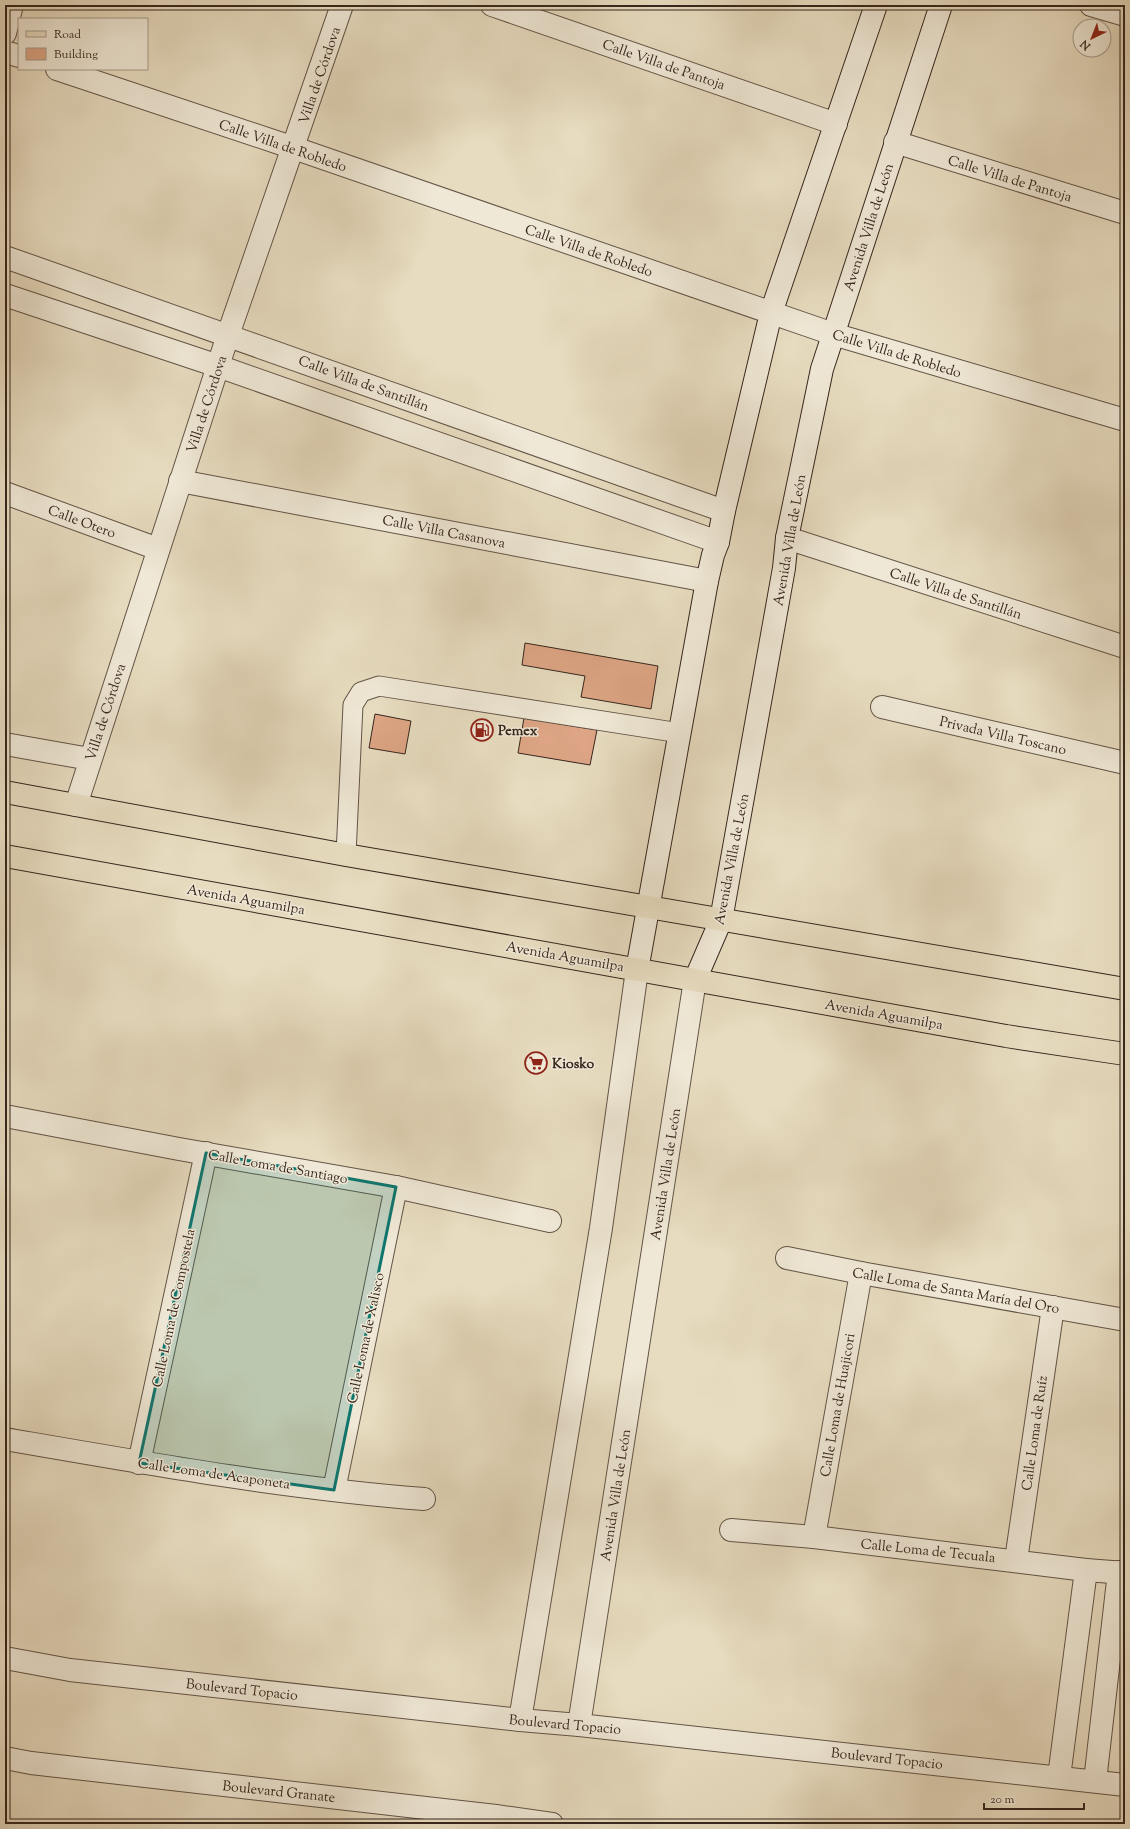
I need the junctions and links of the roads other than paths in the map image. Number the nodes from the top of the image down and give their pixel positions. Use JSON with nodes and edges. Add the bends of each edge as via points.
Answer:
{"nodes":[{"id":1,"x":12,"y":5,"type":"edge"},
{"id":2,"x":342,"y":5,"type":"edge"},
{"id":3,"x":492,"y":5,"type":"edge"},
{"id":4,"x":876,"y":5,"type":"edge"},
{"id":5,"x":941,"y":5,"type":"edge"},
{"id":6,"x":1091,"y":5,"type":"edge"},
{"id":7,"x":1125,"y":15,"type":"edge"},
{"id":8,"x":5,"y":33,"type":"edge"},
{"id":9,"x":5,"y":52,"type":"edge"},
{"id":10,"x":18,"y":56,"type":"edge"},
{"id":11,"x":60,"y":70,"type":"edge"},
{"id":12,"x":836,"y":124,"type":"junction"},
{"id":13,"x":895,"y":142,"type":"junction"},
{"id":14,"x":294,"y":148,"type":"junction"},
{"id":15,"x":1125,"y":213,"type":"edge"},
{"id":16,"x":5,"y":257,"type":"edge"},
{"id":17,"x":5,"y":295,"type":"edge"},
{"id":18,"x":771,"y":313,"type":"junction"},
{"id":19,"x":833,"y":334,"type":"junction"},
{"id":20,"x":228,"y":335,"type":"junction"},
{"id":21,"x":218,"y":366,"type":"junction"},
{"id":22,"x":1125,"y":420,"type":"edge"},
{"id":23,"x":180,"y":481,"type":"junction"},
{"id":24,"x":5,"y":493,"type":"edge"},
{"id":25,"x":724,"y":511,"type":"junction"},
{"id":26,"x":787,"y":538,"type":"junction"},
{"id":27,"x":718,"y":542,"type":"junction"},
{"id":28,"x":158,"y":549,"type":"junction"},
{"id":29,"x":707,"y":581,"type":"junction"},
{"id":30,"x":1125,"y":647,"type":"edge"},
{"id":31,"x":882,"y":708,"type":"dead end"},
{"id":32,"x":680,"y":733,"type":"junction"},
{"id":33,"x":5,"y":744,"type":"edge"},
{"id":34,"x":90,"y":759,"type":"junction"},
{"id":35,"x":1125,"y":763,"type":"edge"},
{"id":36,"x":5,"y":792,"type":"edge"},
{"id":37,"x":76,"y":805,"type":"junction"},
{"id":38,"x":346,"y":855,"type":"junction"},
{"id":39,"x":5,"y":856,"type":"edge"},
{"id":40,"x":649,"y":907,"type":"junction"},
{"id":41,"x":721,"y":920,"type":"junction"},
{"id":42,"x":637,"y":970,"type":"junction"},
{"id":43,"x":695,"y":980,"type":"junction"},
{"id":44,"x":1125,"y":989,"type":"edge"},
{"id":45,"x":1125,"y":1054,"type":"edge"},
{"id":46,"x":6,"y":1122,"type":"edge"},
{"id":47,"x":206,"y":1153,"type":"junction"},
{"id":48,"x":396,"y":1187,"type":"junction"},
{"id":49,"x":550,"y":1221,"type":"dead end"},
{"id":50,"x":787,"y":1258,"type":"dead end"},
{"id":51,"x":861,"y":1273,"type":"junction"},
{"id":52,"x":1053,"y":1307,"type":"junction"},
{"id":53,"x":1125,"y":1320,"type":"edge"},
{"id":54,"x":5,"y":1439,"type":"edge"},
{"id":55,"x":139,"y":1462,"type":"junction"},
{"id":56,"x":334,"y":1490,"type":"junction"},
{"id":57,"x":424,"y":1499,"type":"dead end"},
{"id":58,"x":731,"y":1530,"type":"dead end"},
{"id":59,"x":814,"y":1537,"type":"junction"},
{"id":60,"x":1016,"y":1560,"type":"junction"},
{"id":61,"x":1086,"y":1570,"type":"junction"},
{"id":62,"x":1122,"y":1572,"type":"edge"},
{"id":63,"x":5,"y":1658,"type":"edge"},
{"id":64,"x":520,"y":1720,"type":"junction"},
{"id":65,"x":579,"y":1725,"type":"junction"},
{"id":66,"x":5,"y":1758,"type":"edge"},
{"id":67,"x":1059,"y":1777,"type":"junction"},
{"id":68,"x":1096,"y":1781,"type":"junction"},
{"id":69,"x":1125,"y":1785,"type":"edge"},
{"id":70,"x":495,"y":1820,"type":"edge"},
{"id":71,"x":552,"y":1824,"type":"edge"}],
"edges":[{"from":1,"to":8,"type":"street"},
{"from":2,"to":14,"type":"street","name":"Villa de Córdova"},
{"from":3,"to":12,"type":"street","name":"Calle Villa de Pantoja"},
{"from":4,"to":12,"type":"street"},
{"from":5,"to":13,"type":"street","name":"Avenida Villa de León"},
{"from":6,"to":7,"type":"street"},
{"from":9,"to":10,"type":"street"},
{"from":11,"to":14,"type":"street","name":"Calle Villa de Robledo"},
{"from":12,"to":18,"type":"street"},
{"from":13,"to":15,"type":"street","name":"Calle Villa de Pantoja"},
{"from":13,"to":19,"type":"street","name":"Avenida Villa de León"},
{"from":14,"to":18,"type":"street","name":"Calle Villa de Robledo"},
{"from":14,"to":20,"type":"street","name":"Villa de Córdova"},
{"from":16,"to":20,"type":"street","name":"Calle Villa de Santillán"},
{"from":17,"to":21,"type":"street"},
{"from":18,"to":19,"type":"street","name":"Calle Villa de Robledo"},
{"from":18,"to":25,"type":"street"},
{"from":19,"to":22,"type":"street","name":"Calle Villa de Robledo"},
{"from":19,"to":26,"type":"street","name":"Avenida Villa de León","via":[[822,369]]},
{"from":20,"to":21,"type":"street","name":"Villa de Córdova"},
{"from":20,"to":25,"type":"street","name":"Calle Villa de Santillán"},
{"from":21,"to":23,"type":"street","name":"Villa de Córdova"},
{"from":21,"to":27,"type":"street"},
{"from":23,"to":28,"type":"street","name":"Villa de Córdova"},
{"from":23,"to":29,"type":"street","name":"Calle Villa Casanova"},
{"from":24,"to":28,"type":"street","name":"Calle Otero"},
{"from":25,"to":27,"type":"street"},
{"from":26,"to":30,"type":"street","name":"Calle Villa de Santillán"},
{"from":26,"to":41,"type":"street","name":"Avenida Villa de León","via":[[784,568]]},
{"from":27,"to":29,"type":"street"},
{"from":28,"to":34,"type":"street","name":"Villa de Córdova"},
{"from":29,"to":32,"type":"street"},
{"from":31,"to":35,"type":"street","name":"Privada Villa Toscano"},
{"from":32,"to":38,"type":"lane","via":[[379,686],[361,692],[353,705]]},
{"from":32,"to":40,"type":"street"},
{"from":33,"to":34,"type":"street"},
{"from":34,"to":37,"type":"street","name":"Villa de Córdova"},
{"from":36,"to":37,"type":"main road"},
{"from":37,"to":38,"type":"main road"},
{"from":38,"to":40,"type":"main road","via":[[521,883]]},
{"from":39,"to":42,"type":"main road","name":"Avenida Aguamilpa"},
{"from":40,"to":41,"type":"main road"},
{"from":40,"to":42,"type":"street"},
{"from":41,"to":43,"type":"street","name":"Avenida Villa de León"},
{"from":41,"to":44,"type":"main road"},
{"from":42,"to":43,"type":"main road","name":"Avenida Aguamilpa"},
{"from":42,"to":64,"type":"street","via":[[601,1228]]},
{"from":43,"to":45,"type":"main road","name":"Avenida Aguamilpa","via":[[1006,1036]]},
{"from":43,"to":65,"type":"street","name":"Avenida Villa de León"},
{"from":46,"to":47,"type":"street","name":"Calle Loma de Santiago"},
{"from":47,"to":48,"type":"street","name":"Calle Loma de Santiago"},
{"from":47,"to":55,"type":"street","name":"Calle Loma de Compostela"},
{"from":48,"to":49,"type":"street","name":"Calle Loma de Santiago"},
{"from":48,"to":56,"type":"street","name":"Calle Loma de Xalisco"},
{"from":50,"to":51,"type":"street","name":"Calle Loma de Santa María del Oro"},
{"from":51,"to":52,"type":"street","name":"Calle Loma de Santa María del Oro"},
{"from":51,"to":59,"type":"street","name":"Calle Loma de Huajicori"},
{"from":52,"to":53,"type":"street","name":"Calle Loma de Santa María del Oro"},
{"from":52,"to":60,"type":"street","name":"Calle Loma de Ruíz"},
{"from":54,"to":55,"type":"street","name":"Calle Loma de Acaponeta"},
{"from":55,"to":56,"type":"street","name":"Calle Loma de Acaponeta"},
{"from":56,"to":57,"type":"street","name":"Calle Loma de Acaponeta"},
{"from":58,"to":59,"type":"street","name":"Calle Loma de Tecuala"},
{"from":59,"to":60,"type":"street","name":"Calle Loma de Tecuala"},
{"from":60,"to":61,"type":"street","name":"Calle Loma de Tecuala"},
{"from":61,"to":62,"type":"street","name":"Calle Loma de Tecuala"},
{"from":61,"to":67,"type":"street"},
{"from":62,"to":68,"type":"street"},
{"from":63,"to":64,"type":"street","name":"Boulevard Topacio","via":[[70,1670]]},
{"from":64,"to":65,"type":"street","name":"Boulevard Topacio"},
{"from":65,"to":67,"type":"street","name":"Boulevard Topacio"},
{"from":66,"to":70,"type":"street","name":"Boulevard Granate"},
{"from":67,"to":68,"type":"street","name":"Boulevard Topacio"},
{"from":68,"to":69,"type":"street","name":"Boulevard Topacio"},
{"from":70,"to":71,"type":"street","name":"Boulevard Granate"}]}
